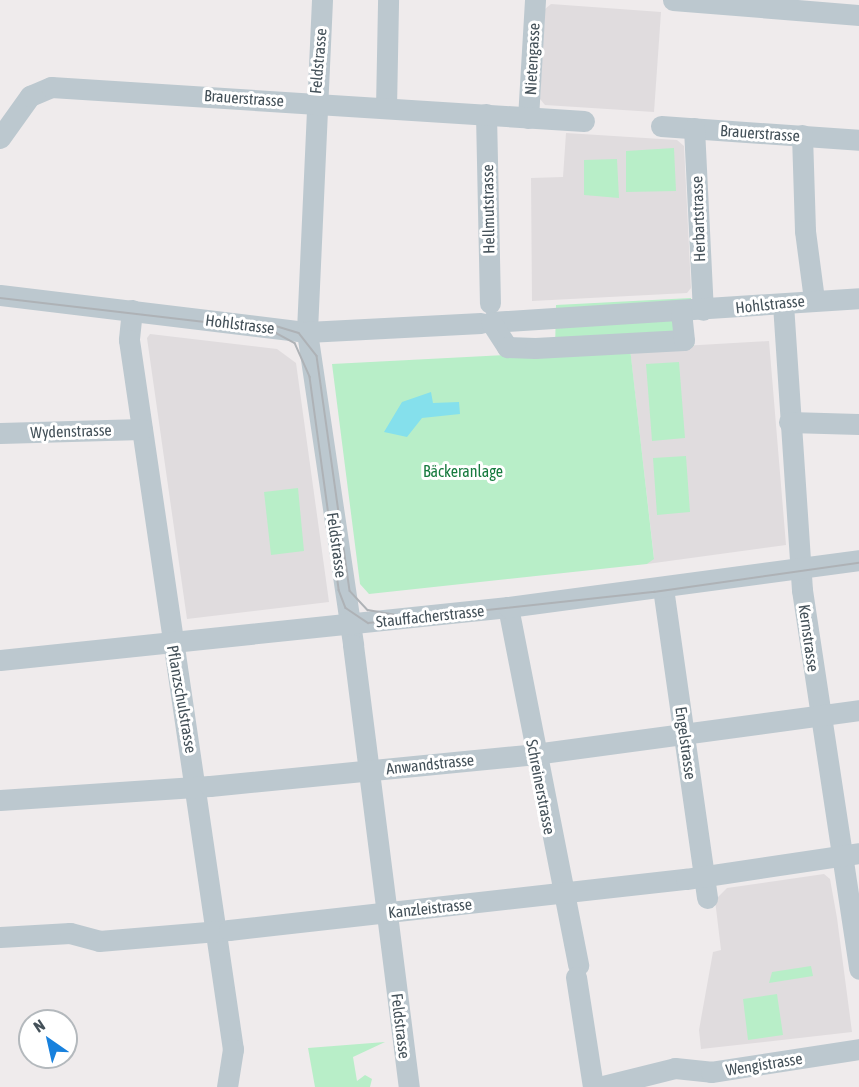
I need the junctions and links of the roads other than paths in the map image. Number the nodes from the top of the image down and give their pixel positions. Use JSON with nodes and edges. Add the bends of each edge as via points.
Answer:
{"nodes":[{"id":1,"x":322,"y":0,"type":"edge"},
{"id":2,"x":388,"y":0,"type":"edge"},
{"id":3,"x":535,"y":0,"type":"edge"},
{"id":4,"x":673,"y":0,"type":"edge"},
{"id":5,"x":859,"y":15,"type":"edge"},
{"id":6,"x":314,"y":103,"type":"junction"},
{"id":7,"x":386,"y":108,"type":"junction"},
{"id":8,"x":486,"y":114,"type":"junction"},
{"id":9,"x":528,"y":118,"type":"junction"},
{"id":10,"x":584,"y":121,"type":"dead end"},
{"id":11,"x":661,"y":126,"type":"dead end"},
{"id":12,"x":694,"y":128,"type":"junction"},
{"id":13,"x":802,"y":135,"type":"junction"},
{"id":14,"x":0,"y":138,"type":"edge"},
{"id":15,"x":859,"y":140,"type":"edge"},
{"id":16,"x":0,"y":295,"type":"edge"},
{"id":17,"x":859,"y":298,"type":"edge"},
{"id":18,"x":814,"y":299,"type":"junction"},
{"id":19,"x":490,"y":303,"type":"dead end"},
{"id":20,"x":783,"y":304,"type":"junction"},
{"id":21,"x":132,"y":310,"type":"junction"},
{"id":22,"x":702,"y":310,"type":"junction"},
{"id":23,"x":681,"y":312,"type":"junction"},
{"id":24,"x":481,"y":323,"type":"dead end"},
{"id":25,"x":307,"y":332,"type":"junction"},
{"id":26,"x":789,"y":422,"type":"junction"},
{"id":27,"x":859,"y":424,"type":"edge"},
{"id":28,"x":142,"y":429,"type":"junction"},
{"id":29,"x":0,"y":433,"type":"edge"},
{"id":30,"x":859,"y":560,"type":"edge"},
{"id":31,"x":800,"y":569,"type":"junction"},
{"id":32,"x":663,"y":588,"type":"junction"},
{"id":33,"x":508,"y":607,"type":"junction"},
{"id":34,"x":349,"y":624,"type":"junction"},
{"id":35,"x":172,"y":645,"type":"junction"},
{"id":36,"x":0,"y":660,"type":"edge"},
{"id":37,"x":859,"y":710,"type":"edge"},
{"id":38,"x":820,"y":716,"type":"junction"},
{"id":39,"x":685,"y":736,"type":"junction"},
{"id":40,"x":535,"y":754,"type":"junction"},
{"id":41,"x":368,"y":770,"type":"junction"},
{"id":42,"x":196,"y":787,"type":"junction"},
{"id":43,"x":0,"y":800,"type":"edge"},
{"id":44,"x":850,"y":854,"type":"edge"},
{"id":45,"x":705,"y":877,"type":"junction"},
{"id":46,"x":564,"y":893,"type":"junction"},
{"id":47,"x":707,"y":898,"type":"dead end"},
{"id":48,"x":854,"y":902,"type":"edge"},
{"id":49,"x":386,"y":912,"type":"junction"},
{"id":50,"x":217,"y":931,"type":"junction"},
{"id":51,"x":0,"y":937,"type":"edge"},
{"id":52,"x":859,"y":969,"type":"edge"},
{"id":53,"x":859,"y":1049,"type":"edge"},
{"id":54,"x":696,"y":1078,"type":"edge"},
{"id":55,"x":227,"y":1087,"type":"edge"},
{"id":56,"x":409,"y":1087,"type":"edge"},
{"id":57,"x":593,"y":1087,"type":"edge"},
{"id":58,"x":598,"y":1087,"type":"edge"}],
"edges":[{"from":1,"to":6,"type":"street","name":"Feldstrasse"},
{"from":2,"to":7,"type":"street"},
{"from":3,"to":9,"type":"street","name":"Nietengasse"},
{"from":4,"to":5,"type":"street"},
{"from":6,"to":7,"type":"street","name":"Brauerstrasse"},
{"from":6,"to":14,"type":"street","name":"Brauerstrasse","via":[[51,87],[30,96]]},
{"from":6,"to":25,"type":"street","name":"Feldstrasse"},
{"from":7,"to":8,"type":"street","name":"Brauerstrasse"},
{"from":8,"to":9,"type":"street","name":"Brauerstrasse"},
{"from":8,"to":19,"type":"street","name":"Hellmutstrasse"},
{"from":9,"to":10,"type":"street","name":"Brauerstrasse"},
{"from":11,"to":12,"type":"street","name":"Brauerstrasse"},
{"from":12,"to":13,"type":"street","name":"Brauerstrasse"},
{"from":12,"to":22,"type":"street","name":"Herbartstrasse"},
{"from":13,"to":15,"type":"street","name":"Brauerstrasse"},
{"from":13,"to":18,"type":"street","via":[[805,231]]},
{"from":16,"to":21,"type":"street","name":"Hohlstrasse"},
{"from":17,"to":18,"type":"street","name":"Hohlstrasse"},
{"from":18,"to":20,"type":"street","name":"Hohlstrasse"},
{"from":20,"to":22,"type":"street","name":"Hohlstrasse"},
{"from":20,"to":26,"type":"street","name":"Kernstrasse"},
{"from":21,"to":25,"type":"street","name":"Hohlstrasse"},
{"from":21,"to":28,"type":"street","name":"Pflanzschulstrasse","via":[[129,340]]},
{"from":22,"to":23,"type":"street","name":"Hohlstrasse"},
{"from":23,"to":23,"type":"street","name":"Hohlstrasse","via":[[532,320],[491,322],[507,347],[535,348],[684,340]]},
{"from":24,"to":25,"type":"street","name":"Hohlstrasse"},
{"from":25,"to":34,"type":"street","name":"Feldstrasse"},
{"from":26,"to":27,"type":"street"},
{"from":26,"to":31,"type":"street","name":"Kernstrasse"},
{"from":28,"to":29,"type":"street","name":"Wydenstrasse"},
{"from":28,"to":35,"type":"street","name":"Pflanzschulstrasse"},
{"from":30,"to":31,"type":"street","name":"Stauffacherstrasse"},
{"from":31,"to":32,"type":"street","name":"Stauffacherstrasse"},
{"from":31,"to":38,"type":"street","name":"Kernstrasse"},
{"from":32,"to":33,"type":"street","name":"Stauffacherstrasse"},
{"from":32,"to":39,"type":"street","name":"Engelstrasse"},
{"from":33,"to":34,"type":"street","name":"Stauffacherstrasse"},
{"from":33,"to":40,"type":"street","name":"Schreinerstrasse"},
{"from":34,"to":35,"type":"street","name":"Stauffacherstrasse"},
{"from":34,"to":41,"type":"street","name":"Feldstrasse"},
{"from":35,"to":36,"type":"street","name":"Stauffacherstrasse"},
{"from":35,"to":42,"type":"street","name":"Pflanzschulstrasse"},
{"from":37,"to":38,"type":"street","name":"Anwandstrasse"},
{"from":38,"to":39,"type":"street","name":"Anwandstrasse"},
{"from":38,"to":44,"type":"street","name":"Kernstrasse"},
{"from":39,"to":40,"type":"street","name":"Anwandstrasse"},
{"from":39,"to":45,"type":"street","name":"Engelstrasse"},
{"from":40,"to":41,"type":"street","name":"Anwandstrasse"},
{"from":40,"to":46,"type":"street","name":"Schreinerstrasse"},
{"from":41,"to":42,"type":"street","name":"Anwandstrasse"},
{"from":41,"to":49,"type":"street","name":"Feldstrasse"},
{"from":42,"to":43,"type":"street","name":"Anwandstrasse"},
{"from":42,"to":50,"type":"street","name":"Pflanzschulstrasse"},
{"from":44,"to":45,"type":"street","name":"Kanzleistrasse"},
{"from":44,"to":48,"type":"street","name":"Kernstrasse"},
{"from":45,"to":46,"type":"street","name":"Kanzleistrasse"},
{"from":45,"to":47,"type":"street","name":"Engelstrasse"},
{"from":46,"to":49,"type":"street","name":"Kanzleistrasse"},
{"from":46,"to":57,"type":"street","name":"Schreinerstrasse"},
{"from":48,"to":52,"type":"street","name":"Kernstrasse"},
{"from":49,"to":50,"type":"street","name":"Kanzleistrasse"},
{"from":49,"to":56,"type":"street","name":"Feldstrasse"},
{"from":50,"to":51,"type":"street","name":"Kanzleistrasse","via":[[99,941],[70,933]]},
{"from":50,"to":55,"type":"street","name":"Pflanzschulstrasse","via":[[233,1049]]},
{"from":53,"to":54,"type":"street","name":"Wengistrasse"},
{"from":54,"to":58,"type":"street","name":"Wengistrasse","via":[[675,1068]]}]}
